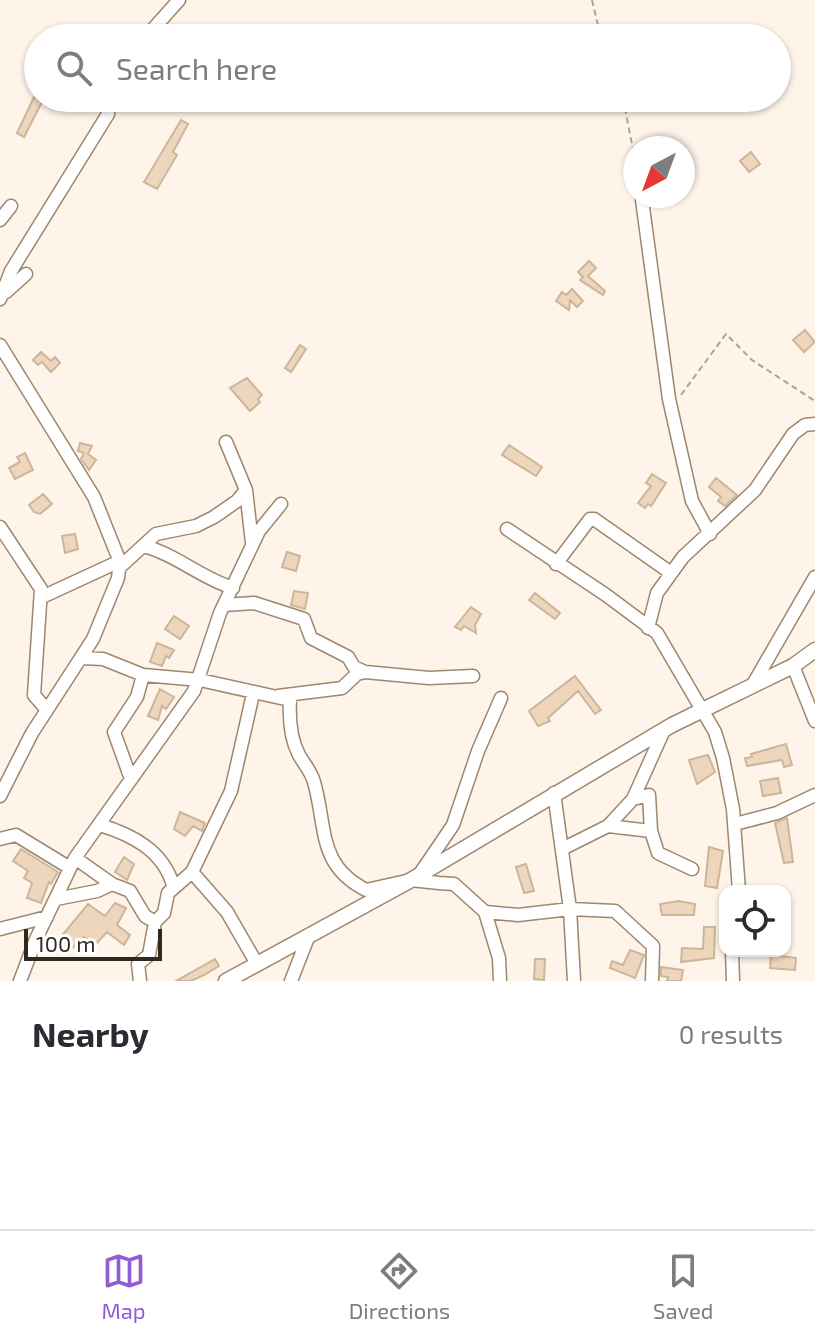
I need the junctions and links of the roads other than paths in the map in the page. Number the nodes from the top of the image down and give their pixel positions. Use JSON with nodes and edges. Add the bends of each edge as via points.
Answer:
{"nodes":[{"id":1,"x":179,"y":0,"type":"edge"},
{"id":2,"x":158,"y":24,"type":"edge"},
{"id":3,"x":108,"y":112,"type":"edge"},
{"id":4,"x":11,"y":206,"type":"dead end"},
{"id":5,"x":643,"y":208,"type":"edge"},
{"id":6,"x":0,"y":220,"type":"edge"},
{"id":7,"x":5,"y":272,"type":"edge"},
{"id":8,"x":2,"y":296,"type":"edge"},
{"id":9,"x":0,"y":345,"type":"edge"},
{"id":10,"x":815,"y":424,"type":"edge"},
{"id":11,"x":226,"y":442,"type":"dead end"},
{"id":12,"x":246,"y":490,"type":"junction"},
{"id":13,"x":281,"y":504,"type":"dead end"},
{"id":14,"x":0,"y":527,"type":"edge"},
{"id":15,"x":507,"y":529,"type":"dead end"},
{"id":16,"x":710,"y":534,"type":"junction"},
{"id":17,"x":144,"y":546,"type":"junction"},
{"id":18,"x":252,"y":546,"type":"junction"},
{"id":19,"x":120,"y":564,"type":"junction"},
{"id":20,"x":556,"y":564,"type":"junction"},
{"id":21,"x":671,"y":573,"type":"junction"},
{"id":22,"x":815,"y":577,"type":"edge"},
{"id":23,"x":233,"y":588,"type":"junction"},
{"id":24,"x":42,"y":597,"type":"junction"},
{"id":25,"x":224,"y":605,"type":"junction"},
{"id":26,"x":648,"y":628,"type":"junction"},
{"id":27,"x":815,"y":650,"type":"edge"},
{"id":28,"x":82,"y":658,"type":"junction"},
{"id":29,"x":793,"y":666,"type":"junction"},
{"id":30,"x":365,"y":672,"type":"junction"},
{"id":31,"x":143,"y":675,"type":"junction"},
{"id":32,"x":473,"y":676,"type":"dead end"},
{"id":33,"x":200,"y":680,"type":"junction"},
{"id":34,"x":752,"y":686,"type":"junction"},
{"id":35,"x":253,"y":694,"type":"junction"},
{"id":36,"x":271,"y":697,"type":"junction"},
{"id":37,"x":501,"y":698,"type":"dead end"},
{"id":38,"x":47,"y":710,"type":"junction"},
{"id":39,"x":703,"y":713,"type":"junction"},
{"id":40,"x":815,"y":721,"type":"edge"},
{"id":41,"x":664,"y":730,"type":"junction"},
{"id":42,"x":0,"y":764,"type":"edge"},
{"id":43,"x":14,"y":766,"type":"junction"},
{"id":44,"x":131,"y":779,"type":"junction"},
{"id":45,"x":554,"y":793,"type":"junction"},
{"id":46,"x":815,"y":795,"type":"edge"},
{"id":47,"x":0,"y":796,"type":"edge"},
{"id":48,"x":633,"y":799,"type":"junction"},
{"id":49,"x":735,"y":824,"type":"junction"},
{"id":50,"x":100,"y":825,"type":"junction"},
{"id":51,"x":608,"y":826,"type":"junction"},
{"id":52,"x":651,"y":831,"type":"junction"},
{"id":53,"x":0,"y":839,"type":"edge"},
{"id":54,"x":562,"y":849,"type":"junction"},
{"id":55,"x":72,"y":863,"type":"junction"},
{"id":56,"x":692,"y":869,"type":"dead end"},
{"id":57,"x":192,"y":872,"type":"junction"},
{"id":58,"x":414,"y":878,"type":"junction"},
{"id":59,"x":112,"y":884,"type":"junction"},
{"id":60,"x":173,"y":885,"type":"junction"},
{"id":61,"x":739,"y":885,"type":"edge"},
{"id":62,"x":56,"y":899,"type":"junction"},
{"id":63,"x":570,"y":909,"type":"junction"},
{"id":64,"x":485,"y":912,"type":"junction"},
{"id":65,"x":47,"y":917,"type":"junction"},
{"id":66,"x":155,"y":922,"type":"junction"},
{"id":67,"x":0,"y":929,"type":"edge"},
{"id":68,"x":309,"y":935,"type":"junction"},
{"id":69,"x":732,"y":957,"type":"edge"},
{"id":70,"x":257,"y":964,"type":"junction"},
{"id":71,"x":576,"y":979,"type":"edge"},
{"id":72,"x":141,"y":980,"type":"edge"},
{"id":73,"x":20,"y":981,"type":"edge"},
{"id":74,"x":226,"y":981,"type":"edge"},
{"id":75,"x":291,"y":981,"type":"edge"},
{"id":76,"x":500,"y":981,"type":"edge"},
{"id":77,"x":652,"y":981,"type":"edge"},
{"id":78,"x":733,"y":981,"type":"edge"}],
"edges":[{"from":1,"to":2,"type":"street"},
{"from":3,"to":7,"type":"street"},
{"from":4,"to":6,"type":"street"},
{"from":5,"to":16,"type":"street","via":[[671,410],[692,501]]},
{"from":7,"to":8,"type":"street"},
{"from":9,"to":19,"type":"street","via":[[94,497]]},
{"from":10,"to":16,"type":"street","via":[[793,434],[755,490]]},
{"from":11,"to":12,"type":"street"},
{"from":12,"to":17,"type":"street","via":[[214,517],[156,534]]},
{"from":12,"to":18,"type":"street"},
{"from":13,"to":18,"type":"street"},
{"from":14,"to":24,"type":"street"},
{"from":15,"to":20,"type":"street"},
{"from":16,"to":21,"type":"street","via":[[697,541]]},
{"from":17,"to":19,"type":"street"},
{"from":17,"to":23,"type":"street","via":[[163,551],[206,580]]},
{"from":18,"to":23,"type":"street"},
{"from":19,"to":24,"type":"street"},
{"from":19,"to":28,"type":"street","via":[[101,623]]},
{"from":20,"to":21,"type":"street","via":[[594,519]]},
{"from":20,"to":26,"type":"street"},
{"from":21,"to":26,"type":"street","via":[[657,593]]},
{"from":22,"to":34,"type":"street"},
{"from":23,"to":25,"type":"street"},
{"from":24,"to":38,"type":"street","via":[[34,695]]},
{"from":25,"to":30,"type":"street","via":[[254,603],[304,619],[311,638]]},
{"from":25,"to":33,"type":"street"},
{"from":26,"to":39,"type":"street","via":[[657,633]]},
{"from":27,"to":29,"type":"main road"},
{"from":28,"to":31,"type":"street","via":[[103,659]]},
{"from":28,"to":38,"type":"street"},
{"from":29,"to":34,"type":"main road"},
{"from":29,"to":40,"type":"street"},
{"from":30,"to":32,"type":"street"},
{"from":30,"to":36,"type":"street","via":[[342,688]]},
{"from":31,"to":33,"type":"street"},
{"from":31,"to":44,"type":"street","via":[[137,697],[114,732]]},
{"from":33,"to":35,"type":"street"},
{"from":33,"to":44,"type":"street"},
{"from":34,"to":39,"type":"main road"},
{"from":35,"to":36,"type":"street"},
{"from":35,"to":57,"type":"street","via":[[231,791]]},
{"from":36,"to":58,"type":"street","via":[[290,700],[298,753],[315,784],[319,818],[339,872],[366,890]]},
{"from":37,"to":58,"type":"street","via":[[453,825]]},
{"from":38,"to":43,"type":"street"},
{"from":39,"to":41,"type":"main road"},
{"from":39,"to":49,"type":"street","via":[[723,758]]},
{"from":41,"to":45,"type":"main road"},
{"from":41,"to":48,"type":"street"},
{"from":42,"to":43,"type":"street"},
{"from":43,"to":47,"type":"street"},
{"from":44,"to":50,"type":"street"},
{"from":45,"to":54,"type":"street"},
{"from":45,"to":58,"type":"main road"},
{"from":46,"to":49,"type":"street"},
{"from":48,"to":51,"type":"street"},
{"from":48,"to":52,"type":"street","via":[[649,795]]},
{"from":49,"to":61,"type":"street"},
{"from":50,"to":55,"type":"street"},
{"from":50,"to":60,"type":"street","via":[[157,853]]},
{"from":51,"to":52,"type":"street"},
{"from":51,"to":54,"type":"street"},
{"from":52,"to":56,"type":"street","via":[[658,853]]},
{"from":53,"to":55,"type":"street","via":[[16,835]]},
{"from":54,"to":63,"type":"street"},
{"from":55,"to":59,"type":"street"},
{"from":55,"to":62,"type":"street"},
{"from":57,"to":60,"type":"street"},
{"from":57,"to":70,"type":"street","via":[[227,912]]},
{"from":58,"to":64,"type":"street","via":[[454,884]]},
{"from":58,"to":68,"type":"main road"},
{"from":59,"to":62,"type":"street"},
{"from":59,"to":66,"type":"street","via":[[130,891],[145,916]]},
{"from":60,"to":66,"type":"street","via":[[164,913]]},
{"from":62,"to":65,"type":"street"},
{"from":63,"to":64,"type":"street","via":[[518,915]]},
{"from":63,"to":71,"type":"street"},
{"from":63,"to":77,"type":"street","via":[[615,911],[635,926],[653,946]]},
{"from":64,"to":76,"type":"street"},
{"from":65,"to":67,"type":"street"},
{"from":65,"to":73,"type":"street"},
{"from":66,"to":72,"type":"street","via":[[149,955],[138,964]]},
{"from":68,"to":70,"type":"main road"},
{"from":68,"to":75,"type":"street"},
{"from":69,"to":78,"type":"street"},
{"from":70,"to":74,"type":"main road"}]}
